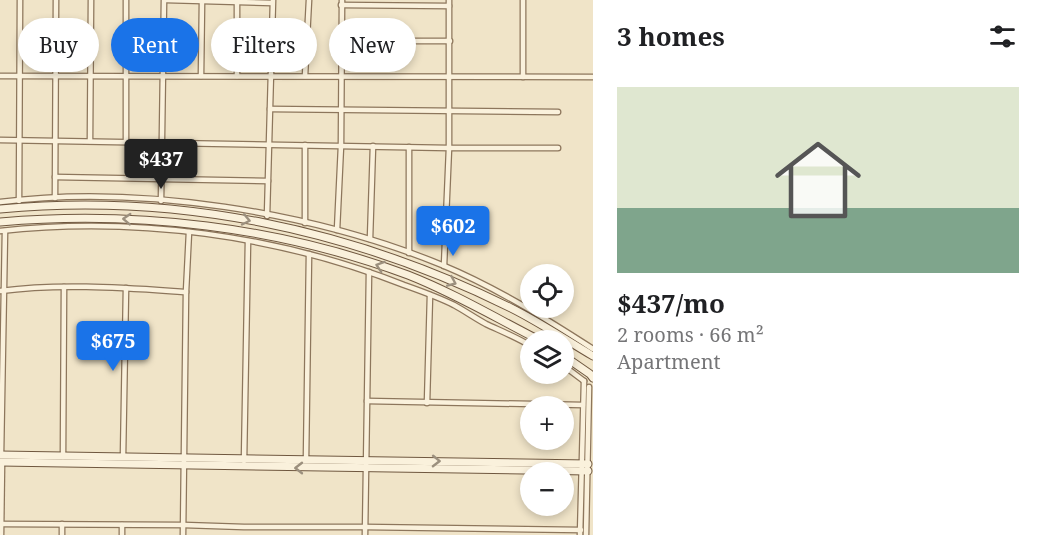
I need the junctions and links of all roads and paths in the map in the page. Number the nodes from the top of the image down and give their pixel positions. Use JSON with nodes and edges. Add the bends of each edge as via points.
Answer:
{"nodes":[{"id":1,"x":20,"y":0,"type":"edge"},
{"id":2,"x":56,"y":0,"type":"edge"},
{"id":3,"x":91,"y":0,"type":"edge"},
{"id":4,"x":126,"y":0,"type":"edge"},
{"id":5,"x":165,"y":0,"type":"edge"},
{"id":6,"x":309,"y":0,"type":"edge"},
{"id":7,"x":523,"y":0,"type":"edge"},
{"id":8,"x":202,"y":1,"type":"edge"},
{"id":9,"x":237,"y":2,"type":"junction"},
{"id":10,"x":272,"y":2,"type":"edge"},
{"id":11,"x":341,"y":3,"type":"edge"},
{"id":12,"x":449,"y":3,"type":"edge"},
{"id":13,"x":416,"y":41,"type":"edge"},
{"id":14,"x":450,"y":41,"type":"junction"},
{"id":15,"x":340,"y":72,"type":"edge"},
{"id":16,"x":90,"y":75,"type":"junction"},
{"id":17,"x":125,"y":75,"type":"junction"},
{"id":18,"x":163,"y":75,"type":"junction"},
{"id":19,"x":0,"y":76,"type":"edge"},
{"id":20,"x":20,"y":76,"type":"junction"},
{"id":21,"x":55,"y":76,"type":"junction"},
{"id":22,"x":201,"y":76,"type":"junction"},
{"id":23,"x":237,"y":76,"type":"junction"},
{"id":24,"x":270,"y":76,"type":"junction"},
{"id":25,"x":305,"y":76,"type":"junction"},
{"id":26,"x":340,"y":77,"type":"junction"},
{"id":27,"x":450,"y":77,"type":"junction"},
{"id":28,"x":523,"y":77,"type":"junction"},
{"id":29,"x":593,"y":77,"type":"edge"},
{"id":30,"x":270,"y":109,"type":"junction"},
{"id":31,"x":340,"y":111,"type":"junction"},
{"id":32,"x":449,"y":111,"type":"junction"},
{"id":33,"x":558,"y":112,"type":"dead end"},
{"id":34,"x":0,"y":140,"type":"edge"},
{"id":35,"x":19,"y":140,"type":"junction"},
{"id":36,"x":56,"y":141,"type":"junction"},
{"id":37,"x":90,"y":141,"type":"junction"},
{"id":38,"x":126,"y":142,"type":"junction"},
{"id":39,"x":163,"y":142,"type":"junction"},
{"id":40,"x":270,"y":144,"type":"junction"},
{"id":41,"x":305,"y":145,"type":"junction"},
{"id":42,"x":341,"y":146,"type":"junction"},
{"id":43,"x":373,"y":147,"type":"junction"},
{"id":44,"x":409,"y":147,"type":"junction"},
{"id":45,"x":449,"y":148,"type":"junction"},
{"id":46,"x":558,"y":148,"type":"dead end"},
{"id":47,"x":55,"y":177,"type":"junction"},
{"id":48,"x":162,"y":179,"type":"junction"},
{"id":49,"x":268,"y":181,"type":"junction"},
{"id":50,"x":54,"y":198,"type":"junction"},
{"id":51,"x":19,"y":201,"type":"junction"},
{"id":52,"x":161,"y":201,"type":"junction"},
{"id":53,"x":0,"y":202,"type":"edge"},
{"id":54,"x":0,"y":208,"type":"edge"},
{"id":55,"x":267,"y":216,"type":"junction"},
{"id":56,"x":0,"y":222,"type":"edge"},
{"id":57,"x":305,"y":223,"type":"junction"},
{"id":58,"x":337,"y":230,"type":"junction"},
{"id":59,"x":2,"y":231,"type":"edge"},
{"id":60,"x":189,"y":232,"type":"junction"},
{"id":61,"x":370,"y":239,"type":"junction"},
{"id":62,"x":248,"y":241,"type":"junction"},
{"id":63,"x":409,"y":253,"type":"junction"},
{"id":64,"x":309,"y":254,"type":"junction"},
{"id":65,"x":444,"y":266,"type":"junction"},
{"id":66,"x":369,"y":272,"type":"junction"},
{"id":67,"x":64,"y":287,"type":"junction"},
{"id":68,"x":126,"y":288,"type":"junction"},
{"id":69,"x":2,"y":291,"type":"edge"},
{"id":70,"x":186,"y":292,"type":"junction"},
{"id":71,"x":430,"y":295,"type":"junction"},
{"id":72,"x":520,"y":330,"type":"edge"},
{"id":73,"x":520,"y":339,"type":"edge"},
{"id":74,"x":593,"y":349,"type":"edge"},
{"id":75,"x":593,"y":356,"type":"edge"},
{"id":76,"x":574,"y":363,"type":"edge"},
{"id":77,"x":574,"y":374,"type":"edge"},
{"id":78,"x":593,"y":378,"type":"edge"},
{"id":79,"x":584,"y":381,"type":"junction"},
{"id":80,"x":589,"y":387,"type":"junction"},
{"id":81,"x":593,"y":393,"type":"edge"},
{"id":82,"x":367,"y":402,"type":"junction"},
{"id":83,"x":427,"y":403,"type":"junction"},
{"id":84,"x":583,"y":405,"type":"junction"},
{"id":85,"x":63,"y":457,"type":"junction"},
{"id":86,"x":123,"y":457,"type":"junction"},
{"id":87,"x":1,"y":459,"type":"edge"},
{"id":88,"x":306,"y":460,"type":"junction"},
{"id":89,"x":184,"y":462,"type":"junction"},
{"id":90,"x":244,"y":463,"type":"junction"},
{"id":91,"x":366,"y":464,"type":"junction"},
{"id":92,"x":585,"y":468,"type":"junction"},
{"id":93,"x":1,"y":524,"type":"edge"},
{"id":94,"x":62,"y":524,"type":"junction"},
{"id":95,"x":122,"y":525,"type":"junction"},
{"id":96,"x":184,"y":525,"type":"junction"},
{"id":97,"x":244,"y":527,"type":"junction"},
{"id":98,"x":365,"y":527,"type":"junction"},
{"id":99,"x":304,"y":528,"type":"junction"},
{"id":100,"x":520,"y":532,"type":"edge"},
{"id":101,"x":580,"y":533,"type":"edge"},
{"id":102,"x":1,"y":535,"type":"edge"},
{"id":103,"x":62,"y":535,"type":"edge"},
{"id":104,"x":122,"y":535,"type":"edge"},
{"id":105,"x":183,"y":535,"type":"edge"},
{"id":106,"x":244,"y":535,"type":"edge"},
{"id":107,"x":304,"y":535,"type":"edge"},
{"id":108,"x":365,"y":535,"type":"edge"},
{"id":109,"x":586,"y":535,"type":"edge"}],
"edges":[{"from":1,"to":20,"type":"street"},
{"from":2,"to":21,"type":"street"},
{"from":3,"to":16,"type":"street"},
{"from":4,"to":17,"type":"street"},
{"from":5,"to":8,"type":"street"},
{"from":5,"to":18,"type":"street"},
{"from":6,"to":25,"type":"street"},
{"from":7,"to":28,"type":"street"},
{"from":8,"to":9,"type":"street"},
{"from":8,"to":22,"type":"street"},
{"from":9,"to":10,"type":"street"},
{"from":9,"to":23,"type":"street"},
{"from":10,"to":24,"type":"street"},
{"from":11,"to":12,"type":"street"},
{"from":12,"to":14,"type":"street"},
{"from":13,"to":14,"type":"street"},
{"from":14,"to":27,"type":"street"},
{"from":15,"to":26,"type":"street"},
{"from":16,"to":17,"type":"street"},
{"from":16,"to":21,"type":"street"},
{"from":16,"to":37,"type":"street"},
{"from":17,"to":18,"type":"street"},
{"from":17,"to":38,"type":"street"},
{"from":18,"to":22,"type":"street"},
{"from":18,"to":39,"type":"street"},
{"from":19,"to":20,"type":"street"},
{"from":20,"to":21,"type":"street"},
{"from":20,"to":35,"type":"street"},
{"from":21,"to":36,"type":"street"},
{"from":22,"to":23,"type":"street"},
{"from":23,"to":24,"type":"street"},
{"from":24,"to":25,"type":"street"},
{"from":24,"to":30,"type":"street"},
{"from":25,"to":26,"type":"street"},
{"from":26,"to":27,"type":"street"},
{"from":26,"to":31,"type":"street"},
{"from":27,"to":28,"type":"street"},
{"from":27,"to":32,"type":"street"},
{"from":28,"to":29,"type":"street"},
{"from":30,"to":31,"type":"street"},
{"from":30,"to":40,"type":"street"},
{"from":31,"to":32,"type":"street"},
{"from":31,"to":42,"type":"street"},
{"from":32,"to":33,"type":"street"},
{"from":32,"to":45,"type":"street"},
{"from":34,"to":35,"type":"street"},
{"from":35,"to":36,"type":"street"},
{"from":35,"to":51,"type":"street"},
{"from":36,"to":37,"type":"street"},
{"from":36,"to":47,"type":"street"},
{"from":37,"to":38,"type":"street"},
{"from":38,"to":39,"type":"street"},
{"from":39,"to":40,"type":"street"},
{"from":39,"to":48,"type":"street"},
{"from":40,"to":41,"type":"street"},
{"from":40,"to":49,"type":"street"},
{"from":41,"to":42,"type":"street"},
{"from":41,"to":57,"type":"street"},
{"from":42,"to":43,"type":"street"},
{"from":42,"to":58,"type":"street"},
{"from":43,"to":44,"type":"street"},
{"from":43,"to":61,"type":"street"},
{"from":44,"to":45,"type":"street"},
{"from":44,"to":63,"type":"street"},
{"from":45,"to":46,"type":"street"},
{"from":45,"to":65,"type":"street"},
{"from":47,"to":48,"type":"street"},
{"from":47,"to":50,"type":"street"},
{"from":48,"to":49,"type":"street"},
{"from":48,"to":52,"type":"street"},
{"from":49,"to":55,"type":"street"},
{"from":50,"to":51,"type":"street"},
{"from":50,"to":52,"type":"street"},
{"from":51,"to":53,"type":"street"},
{"from":52,"to":55,"type":"street"},
{"from":54,"to":75,"type":"main road","one_way":true,"via":[[128,205],[212,213],[312,233],[452,282],[512,309]]},
{"from":55,"to":57,"type":"street"},
{"from":72,"to":56,"type":"main road","one_way":true,"via":[[408,275],[328,249],[261,234],[129,219]]},
{"from":57,"to":58,"type":"street"},
{"from":58,"to":61,"type":"street"},
{"from":59,"to":60,"type":"street","via":[[115,226]]},
{"from":59,"to":69,"type":"street"},
{"from":60,"to":62,"type":"street"},
{"from":60,"to":70,"type":"street"},
{"from":61,"to":63,"type":"street"},
{"from":62,"to":64,"type":"street"},
{"from":62,"to":90,"type":"street"},
{"from":63,"to":65,"type":"street"},
{"from":64,"to":66,"type":"street"},
{"from":64,"to":88,"type":"street"},
{"from":65,"to":74,"type":"street","via":[[528,308]]},
{"from":66,"to":71,"type":"street"},
{"from":66,"to":82,"type":"street"},
{"from":67,"to":68,"type":"street"},
{"from":67,"to":69,"type":"street"},
{"from":67,"to":85,"type":"street"},
{"from":68,"to":70,"type":"street"},
{"from":68,"to":86,"type":"street"},
{"from":69,"to":87,"type":"street"},
{"from":70,"to":89,"type":"street"},
{"from":71,"to":73,"type":"street"},
{"from":71,"to":83,"type":"street"},
{"from":76,"to":78,"type":"main road"},
{"from":77,"to":79,"type":"street"},
{"from":79,"to":80,"type":"street"},
{"from":79,"to":84,"type":"street"},
{"from":80,"to":81,"type":"street"},
{"from":80,"to":92,"type":"street"},
{"from":82,"to":83,"type":"street"},
{"from":82,"to":91,"type":"street"},
{"from":83,"to":84,"type":"street"},
{"from":84,"to":92,"type":"street"},
{"from":85,"to":86,"type":"main road"},
{"from":85,"to":87,"type":"main road"},
{"from":86,"to":89,"type":"main road"},
{"from":87,"to":89,"type":"main road"},
{"from":87,"to":93,"type":"street"},
{"from":88,"to":90,"type":"main road"},
{"from":88,"to":91,"type":"main road"},
{"from":89,"to":90,"type":"main road"},
{"from":89,"to":96,"type":"street"},
{"from":91,"to":90,"type":"main road","one_way":true},
{"from":91,"to":92,"type":"main road"},
{"from":91,"to":98,"type":"street"},
{"from":92,"to":101,"type":"street"},
{"from":92,"to":109,"type":"street"},
{"from":93,"to":94,"type":"street"},
{"from":93,"to":102,"type":"street"},
{"from":94,"to":95,"type":"street"},
{"from":94,"to":103,"type":"street"},
{"from":95,"to":96,"type":"street"},
{"from":95,"to":104,"type":"street"},
{"from":96,"to":97,"type":"street"},
{"from":96,"to":105,"type":"street"},
{"from":97,"to":99,"type":"street"},
{"from":97,"to":106,"type":"street"},
{"from":98,"to":99,"type":"street"},
{"from":98,"to":100,"type":"street"},
{"from":98,"to":108,"type":"street"},
{"from":99,"to":107,"type":"street"},
{"from":100,"to":101,"type":"street"}]}
